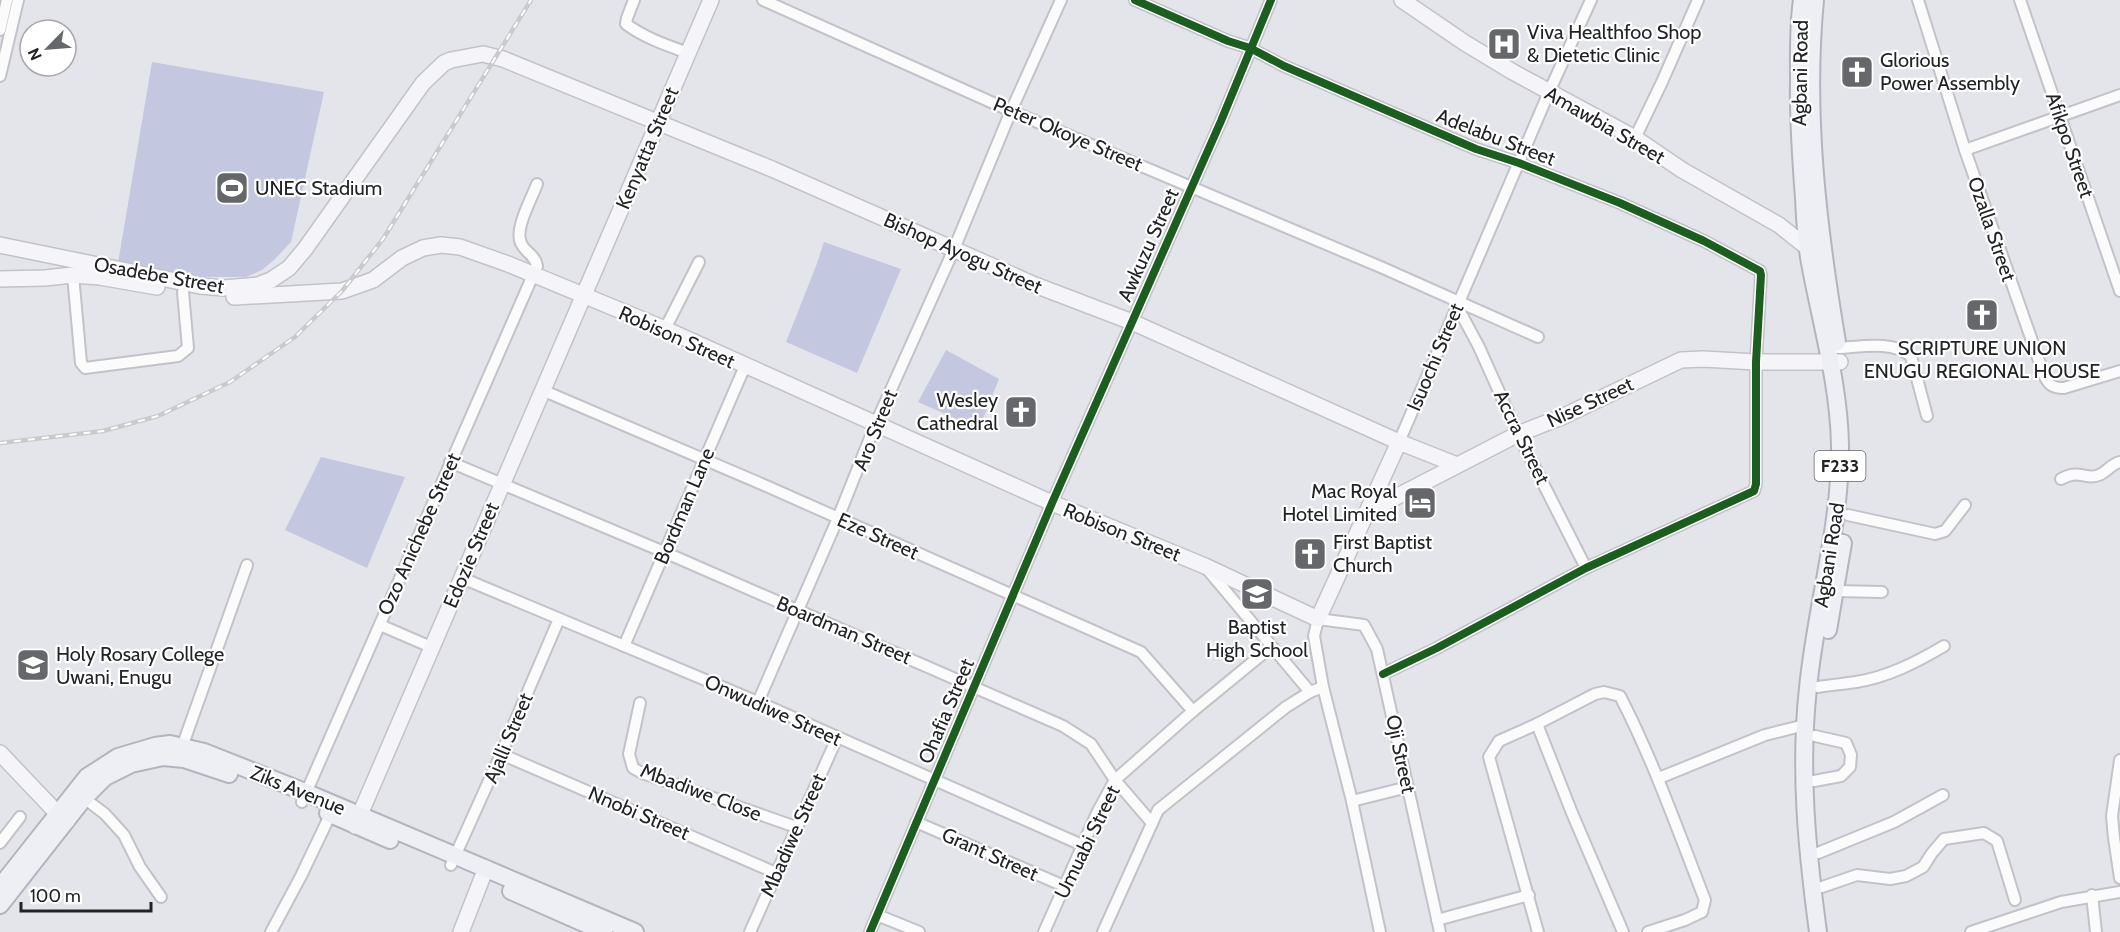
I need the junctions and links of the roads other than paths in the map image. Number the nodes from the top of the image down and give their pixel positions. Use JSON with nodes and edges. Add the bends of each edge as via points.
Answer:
{"nodes":[{"id":1,"x":7,"y":0,"type":"edge"},
{"id":2,"x":18,"y":0,"type":"edge"},
{"id":3,"x":634,"y":0,"type":"edge"},
{"id":4,"x":711,"y":0,"type":"edge"},
{"id":5,"x":763,"y":0,"type":"edge"},
{"id":6,"x":1061,"y":0,"type":"edge"},
{"id":7,"x":1135,"y":0,"type":"edge"},
{"id":8,"x":1271,"y":0,"type":"edge"},
{"id":9,"x":1402,"y":0,"type":"edge"},
{"id":10,"x":1591,"y":0,"type":"edge"},
{"id":11,"x":1698,"y":0,"type":"edge"},
{"id":12,"x":1802,"y":0,"type":"edge"},
{"id":13,"x":1815,"y":0,"type":"edge"},
{"id":14,"x":1918,"y":0,"type":"edge"},
{"id":15,"x":2020,"y":0,"type":"edge"},
{"id":16,"x":0,"y":30,"type":"edge"},
{"id":17,"x":1250,"y":48,"type":"junction"},
{"id":18,"x":688,"y":53,"type":"junction"},
{"id":19,"x":464,"y":57,"type":"joint"},
{"id":20,"x":0,"y":76,"type":"edge"},
{"id":21,"x":1549,"y":92,"type":"junction"},
{"id":22,"x":2120,"y":95,"type":"edge"},
{"id":23,"x":1011,"y":111,"type":"junction"},
{"id":24,"x":2060,"y":116,"type":"junction"},
{"id":25,"x":659,"y":122,"type":"junction"},
{"id":26,"x":1635,"y":138,"type":"junction"},
{"id":27,"x":1965,"y":150,"type":"junction"},
{"id":28,"x":1519,"y":163,"type":"junction"},
{"id":29,"x":537,"y":184,"type":"dead end"},
{"id":30,"x":1191,"y":187,"type":"junction"},
{"id":31,"x":0,"y":245,"type":"edge"},
{"id":32,"x":954,"y":249,"type":"junction"},
{"id":33,"x":1816,"y":252,"type":"junction"},
{"id":34,"x":699,"y":262,"type":"dead end"},
{"id":35,"x":73,"y":275,"type":"junction"},
{"id":36,"x":533,"y":275,"type":"junction"},
{"id":37,"x":0,"y":279,"type":"edge"},
{"id":38,"x":271,"y":288,"type":"junction"},
{"id":39,"x":2120,"y":291,"type":"edge"},
{"id":40,"x":183,"y":292,"type":"junction"},
{"id":41,"x":583,"y":296,"type":"junction"},
{"id":42,"x":1458,"y":304,"type":"junction"},
{"id":43,"x":1132,"y":322,"type":"junction"},
{"id":44,"x":665,"y":329,"type":"junction"},
{"id":45,"x":1538,"y":337,"type":"dead end"},
{"id":46,"x":1836,"y":358,"type":"junction"},
{"id":47,"x":1756,"y":362,"type":"junction"},
{"id":48,"x":745,"y":366,"type":"junction"},
{"id":49,"x":2120,"y":370,"type":"edge"},
{"id":50,"x":542,"y":390,"type":"junction"},
{"id":51,"x":1927,"y":416,"type":"dead end"},
{"id":52,"x":876,"y":423,"type":"junction"},
{"id":53,"x":1518,"y":434,"type":"junction"},
{"id":54,"x":1399,"y":442,"type":"junction"},
{"id":55,"x":704,"y":460,"type":"junction"},
{"id":56,"x":450,"y":462,"type":"junction"},
{"id":57,"x":2120,"y":462,"type":"edge"},
{"id":58,"x":1457,"y":465,"type":"junction"},
{"id":59,"x":2061,"y":479,"type":"dead end"},
{"id":60,"x":503,"y":483,"type":"junction"},
{"id":61,"x":1052,"y":502,"type":"junction"},
{"id":62,"x":1965,"y":505,"type":"dead end"},
{"id":63,"x":1367,"y":512,"type":"junction"},
{"id":64,"x":1848,"y":514,"type":"junction"},
{"id":65,"x":838,"y":518,"type":"junction"},
{"id":66,"x":664,"y":552,"type":"junction"},
{"id":67,"x":247,"y":565,"type":"dead end"},
{"id":68,"x":1205,"y":566,"type":"junction"},
{"id":69,"x":1587,"y":568,"type":"junction"},
{"id":70,"x":462,"y":578,"type":"junction"},
{"id":71,"x":1835,"y":591,"type":"junction"},
{"id":72,"x":1882,"y":592,"type":"dead end"},
{"id":73,"x":1012,"y":596,"type":"junction"},
{"id":74,"x":798,"y":612,"type":"junction"},
{"id":75,"x":559,"y":619,"type":"junction"},
{"id":76,"x":1318,"y":619,"type":"junction"},
{"id":77,"x":380,"y":624,"type":"junction"},
{"id":78,"x":431,"y":646,"type":"junction"},
{"id":79,"x":624,"y":646,"type":"junction"},
{"id":80,"x":1944,"y":646,"type":"dead end"},
{"id":81,"x":1271,"y":647,"type":"junction"},
{"id":82,"x":1383,"y":674,"type":"junction"},
{"id":83,"x":975,"y":687,"type":"junction"},
{"id":84,"x":1323,"y":687,"type":"junction"},
{"id":85,"x":1818,"y":687,"type":"junction"},
{"id":86,"x":1310,"y":692,"type":"junction"},
{"id":87,"x":758,"y":702,"type":"junction"},
{"id":88,"x":640,"y":703,"type":"dead end"},
{"id":89,"x":1193,"y":711,"type":"junction"},
{"id":90,"x":1537,"y":724,"type":"junction"},
{"id":91,"x":1810,"y":730,"type":"junction"},
{"id":92,"x":837,"y":738,"type":"junction"},
{"id":93,"x":183,"y":747,"type":"junction"},
{"id":94,"x":0,"y":753,"type":"edge"},
{"id":95,"x":501,"y":754,"type":"junction"},
{"id":96,"x":2120,"y":760,"type":"edge"},
{"id":97,"x":1659,"y":778,"type":"junction"},
{"id":98,"x":934,"y":779,"type":"junction"},
{"id":99,"x":1115,"y":780,"type":"junction"},
{"id":100,"x":1814,"y":781,"type":"junction"},
{"id":101,"x":1408,"y":787,"type":"junction"},
{"id":102,"x":1942,"y":795,"type":"dead end"},
{"id":103,"x":303,"y":797,"type":"junction"},
{"id":104,"x":84,"y":798,"type":"junction"},
{"id":105,"x":1352,"y":801,"type":"junction"},
{"id":106,"x":333,"y":810,"type":"junction"},
{"id":107,"x":20,"y":817,"type":"dead end"},
{"id":108,"x":62,"y":817,"type":"junction"},
{"id":109,"x":357,"y":820,"type":"junction"},
{"id":110,"x":916,"y":822,"type":"junction"},
{"id":111,"x":1152,"y":823,"type":"junction"},
{"id":112,"x":796,"y":827,"type":"junction"},
{"id":113,"x":0,"y":843,"type":"edge"},
{"id":114,"x":1082,"y":845,"type":"junction"},
{"id":115,"x":1818,"y":853,"type":"junction"},
{"id":116,"x":453,"y":860,"type":"junction"},
{"id":117,"x":484,"y":873,"type":"junction"},
{"id":118,"x":776,"y":873,"type":"junction"},
{"id":119,"x":2120,"y":878,"type":"edge"},
{"id":120,"x":0,"y":886,"type":"edge"},
{"id":121,"x":1064,"y":886,"type":"junction"},
{"id":122,"x":1822,"y":887,"type":"junction"},
{"id":123,"x":2120,"y":892,"type":"edge"},
{"id":124,"x":1529,"y":895,"type":"junction"},
{"id":125,"x":2092,"y":895,"type":"junction"},
{"id":126,"x":161,"y":897,"type":"dead end"},
{"id":127,"x":2015,"y":900,"type":"dead end"},
{"id":128,"x":0,"y":905,"type":"edge"},
{"id":129,"x":877,"y":915,"type":"junction"},
{"id":130,"x":1437,"y":920,"type":"junction"},
{"id":131,"x":578,"y":921,"type":"edge"},
{"id":132,"x":271,"y":932,"type":"edge"},
{"id":133,"x":461,"y":932,"type":"edge"},
{"id":134,"x":603,"y":932,"type":"edge"},
{"id":135,"x":635,"y":932,"type":"edge"},
{"id":136,"x":750,"y":932,"type":"edge"},
{"id":137,"x":870,"y":932,"type":"edge"},
{"id":138,"x":919,"y":932,"type":"edge"},
{"id":139,"x":1044,"y":932,"type":"edge"},
{"id":140,"x":1103,"y":932,"type":"edge"},
{"id":141,"x":1380,"y":932,"type":"edge"},
{"id":142,"x":1440,"y":932,"type":"edge"},
{"id":143,"x":1538,"y":932,"type":"edge"},
{"id":144,"x":1623,"y":932,"type":"edge"},
{"id":145,"x":1648,"y":932,"type":"edge"},
{"id":146,"x":1818,"y":932,"type":"edge"},
{"id":147,"x":1828,"y":932,"type":"edge"},
{"id":148,"x":1971,"y":932,"type":"edge"},
{"id":149,"x":2096,"y":932,"type":"edge"}],
"edges":[{"from":1,"to":16,"type":"street"},
{"from":2,"to":20,"type":"street"},
{"from":3,"to":18,"type":"street","via":[[626,24]]},
{"from":4,"to":18,"type":"main road","name":"Kenyatta Street"},
{"from":5,"to":23,"type":"street","name":"Peter Okoye Street"},
{"from":6,"to":23,"type":"street","name":"Aro Street"},
{"from":7,"to":17,"type":"street","name":"Adelabu Street"},
{"from":8,"to":17,"type":"street","name":"Awkuzu Street"},
{"from":9,"to":21,"type":"main road","name":"Amawbia Street","via":[[1465,43]]},
{"from":10,"to":21,"type":"street","name":"Isuochi Street"},
{"from":11,"to":26,"type":"street"},
{"from":12,"to":33,"type":"main road","name":"Agbani Road","number":"F233","via":[[1798,114]]},
{"from":13,"to":33,"type":"main road","name":"Agbani Road","number":"F233","via":[[1811,89]]},
{"from":14,"to":27,"type":"street","name":"Ozalla Street"},
{"from":15,"to":24,"type":"street","name":"Afikpo Street"},
{"from":17,"to":28,"type":"street","name":"Adelabu Street","via":[[1445,136]]},
{"from":17,"to":30,"type":"street","name":"Awkuzu Street"},
{"from":18,"to":25,"type":"main road","name":"Kenyatta Street"},
{"from":19,"to":25,"type":"main road","name":"Bishop Ayogu Street","via":[[497,57]]},
{"from":19,"to":38,"type":"main road","name":"Osadebe Street","via":[[444,63],[423,83],[305,249]]},
{"from":21,"to":26,"type":"main road","name":"Amawbia Street"},
{"from":21,"to":28,"type":"street","name":"Isuochi Street"},
{"from":22,"to":24,"type":"street"},
{"from":23,"to":30,"type":"street","name":"Peter Okoye Street"},
{"from":23,"to":32,"type":"street","name":"Aro Street"},
{"from":24,"to":27,"type":"street"},
{"from":24,"to":39,"type":"street","name":"Afikpo Street"},
{"from":25,"to":32,"type":"main road","name":"Bishop Ayogu Street"},
{"from":25,"to":41,"type":"main road","name":"Kenyatta Street"},
{"from":26,"to":33,"type":"main road","name":"Amawbia Street","via":[[1682,170],[1779,225]]},
{"from":27,"to":49,"type":"street","name":"Ozalla Street","via":[[2049,385],[2064,388]]},
{"from":28,"to":42,"type":"street","name":"Isuochi Street"},
{"from":28,"to":47,"type":"street","name":"Adelabu Street","via":[[1629,207],[1760,271]]},
{"from":29,"to":36,"type":"street","via":[[519,238],[535,257]]},
{"from":30,"to":42,"type":"street","name":"Peter Okoye Street"},
{"from":30,"to":43,"type":"street","name":"Awkuzu Street"},
{"from":31,"to":38,"type":"main road","name":"Osadebe Street","via":[[200,286]]},
{"from":32,"to":43,"type":"main road","name":"Bishop Ayogu Street"},
{"from":32,"to":52,"type":"street","name":"Aro Street"},
{"from":33,"to":46,"type":"main road","name":"Agbani Road","number":"F233"},
{"from":34,"to":44,"type":"street"},
{"from":35,"to":37,"type":"main road","name":"Osadebe Street"},
{"from":35,"to":40,"type":"main road","name":"Osadebe Street"},
{"from":35,"to":40,"type":"street","name":"Osadebe Street","via":[[81,363],[85,368],[182,354],[188,348]]},
{"from":36,"to":38,"type":"main road","name":"Osadebe Street","via":[[460,247],[441,245],[410,253],[383,273],[342,291]]},
{"from":36,"to":41,"type":"main road","name":"Robison Street"},
{"from":36,"to":56,"type":"street","name":"Ozo Anichebe Street"},
{"from":38,"to":40,"type":"main road","name":"Osadebe Street","via":[[221,297]]},
{"from":41,"to":44,"type":"main road","name":"Robison Street"},
{"from":41,"to":50,"type":"main road","name":"Edozie Street"},
{"from":42,"to":45,"type":"street","name":"Peter Okoye Street"},
{"from":42,"to":53,"type":"street","name":"Accra Street"},
{"from":42,"to":54,"type":"street","name":"Isuochi Street"},
{"from":43,"to":54,"type":"main road","name":"Bishop Ayogu Street"},
{"from":43,"to":61,"type":"street","name":"Awkuzu Street"},
{"from":44,"to":48,"type":"main road","name":"Robison Street"},
{"from":46,"to":47,"type":"main road","name":"Nise Street"},
{"from":46,"to":51,"type":"street","via":[[1879,346],[1908,353]]},
{"from":46,"to":64,"type":"main road","name":"Agbani Road","number":"F233","via":[[1846,394],[1850,440]]},
{"from":46,"to":91,"type":"main road","name":"Agbani Road","number":"F233","via":[[1839,492],[1808,686]]},
{"from":47,"to":53,"type":"main road","name":"Nise Street","via":[[1681,360]]},
{"from":47,"to":69,"type":"street","via":[[1754,491]]},
{"from":48,"to":52,"type":"main road","name":"Robison Street"},
{"from":48,"to":55,"type":"street","name":"Bordman Lane"},
{"from":50,"to":55,"type":"street","name":"Eze Street"},
{"from":50,"to":60,"type":"main road","name":"Edozie Street"},
{"from":52,"to":61,"type":"main road","name":"Robison Street"},
{"from":52,"to":65,"type":"street","name":"Aro Street"},
{"from":53,"to":58,"type":"main road","name":"Nise Street"},
{"from":53,"to":69,"type":"street","name":"Accra Street"},
{"from":54,"to":58,"type":"main road","name":"Bishop Ayogu Street"},
{"from":54,"to":63,"type":"main road","name":"Isuochi Street"},
{"from":55,"to":65,"type":"street","name":"Eze Street"},
{"from":55,"to":66,"type":"street","name":"Bordman Lane"},
{"from":56,"to":60,"type":"street","name":"Boardman Street"},
{"from":56,"to":77,"type":"street","name":"Ozo Anichebe Street"},
{"from":57,"to":59,"type":"street","via":[[2100,475],[2075,473]]},
{"from":58,"to":63,"type":"main road","name":"Nise Street"},
{"from":60,"to":66,"type":"street","name":"Boardman Street"},
{"from":60,"to":70,"type":"main road","name":"Edozie Street"},
{"from":61,"to":68,"type":"main road","name":"Robison Street"},
{"from":61,"to":73,"type":"street","name":"Ohafia Street"},
{"from":62,"to":64,"type":"street","via":[[1946,531],[1935,534]]},
{"from":63,"to":76,"type":"main road","name":"Isuochi Street"},
{"from":64,"to":71,"type":"main road","name":"Agbani Road","number":"F233"},
{"from":65,"to":73,"type":"street","name":"Eze Street"},
{"from":65,"to":74,"type":"street","name":"Aro Street"},
{"from":66,"to":74,"type":"street","name":"Boardman Street"},
{"from":66,"to":79,"type":"street","name":"Bordman Lane"},
{"from":67,"to":93,"type":"street"},
{"from":68,"to":76,"type":"main road","name":"Robison Street"},
{"from":68,"to":81,"type":"street"},
{"from":69,"to":82,"type":"street"},
{"from":70,"to":75,"type":"street","name":"Onwudiwe Street"},
{"from":70,"to":78,"type":"main road","name":"Edozie Street"},
{"from":71,"to":72,"type":"street"},
{"from":71,"to":85,"type":"main road","name":"Agbani Road","number":"F233"},
{"from":73,"to":83,"type":"street","name":"Ohafia Street"},
{"from":73,"to":89,"type":"street","name":"Eze Street","via":[[1141,652]]},
{"from":74,"to":83,"type":"street","name":"Boardman Street"},
{"from":74,"to":87,"type":"street","name":"Aro Street"},
{"from":75,"to":79,"type":"street","name":"Onwudiwe Street"},
{"from":75,"to":95,"type":"street","name":"Ajalli Street"},
{"from":76,"to":82,"type":"street","name":"Oji Street","via":[[1364,625],[1377,649]]},
{"from":76,"to":84,"type":"street","via":[[1314,636]]},
{"from":77,"to":78,"type":"street"},
{"from":77,"to":103,"type":"street","name":"Ozo Anichebe Street"},
{"from":78,"to":109,"type":"main road","name":"Edozie Street"},
{"from":79,"to":87,"type":"street","name":"Onwudiwe Street"},
{"from":80,"to":85,"type":"street","via":[[1894,672]]},
{"from":81,"to":86,"type":"street"},
{"from":81,"to":89,"type":"street","name":"Umuabi Street"},
{"from":82,"to":101,"type":"street","name":"Oji Street"},
{"from":83,"to":98,"type":"street","name":"Ohafia Street"},
{"from":83,"to":99,"type":"street","name":"Boardman Street","via":[[1084,738]]},
{"from":84,"to":86,"type":"street"},
{"from":84,"to":105,"type":"street"},
{"from":85,"to":91,"type":"main road","name":"Agbani Road","number":"F233"},
{"from":86,"to":111,"type":"street","via":[[1163,805]]},
{"from":87,"to":92,"type":"street","name":"Onwudiwe Street"},
{"from":88,"to":112,"type":"street","name":"Mbadiwe Close","via":[[629,754],[633,768]]},
{"from":89,"to":99,"type":"street","name":"Umuabi Street"},
{"from":90,"to":97,"type":"street","via":[[1595,694],[1620,696]]},
{"from":90,"to":124,"type":"street","via":[[1499,741],[1489,757]]},
{"from":90,"to":144,"type":"street"},
{"from":91,"to":97,"type":"street","via":[[1765,735]]},
{"from":91,"to":100,"type":"main road","name":"Agbani Road","number":"F233"},
{"from":91,"to":100,"type":"street","via":[[1846,743],[1851,755],[1850,768],[1840,776]]},
{"from":91,"to":146,"type":"main road","name":"Agbani Road","number":"F233","via":[[1803,789]]},
{"from":92,"to":98,"type":"street","name":"Onwudiwe Street"},
{"from":92,"to":112,"type":"street","name":"Mbadiwe Street"},
{"from":93,"to":103,"type":"main road","name":"Ziks Avenue","via":[[204,752]]},
{"from":93,"to":108,"type":"main road","name":"Ziks Avenue","via":[[155,746],[108,762],[87,777]]},
{"from":94,"to":108,"type":"main road"},
{"from":95,"to":116,"type":"street","name":"Ajalli Street"},
{"from":95,"to":118,"type":"street","name":"Nnobi Street"},
{"from":96,"to":119,"type":"street","via":[[2112,816]]},
{"from":97,"to":145,"type":"street","via":[[1705,900],[1702,912]]},
{"from":98,"to":110,"type":"street","name":"Ohafia Street"},
{"from":98,"to":114,"type":"street","name":"Onwudiwe Street"},
{"from":99,"to":111,"type":"street","name":"Boardman Street"},
{"from":99,"to":114,"type":"street","name":"Umuabi Street"},
{"from":100,"to":115,"type":"main road","name":"Agbani Road","number":"F233"},
{"from":101,"to":105,"type":"street"},
{"from":101,"to":130,"type":"street","name":"Oji Street"},
{"from":102,"to":115,"type":"street","via":[[1894,822]]},
{"from":103,"to":104,"type":"main road","name":"Ziks Avenue","via":[[172,757],[131,764],[105,777]]},
{"from":103,"to":106,"type":"main road","name":"Ziks Avenue"},
{"from":104,"to":108,"type":"main road","name":"Ziks Avenue"},
{"from":104,"to":126,"type":"street","via":[[124,836]]},
{"from":105,"to":141,"type":"street"},
{"from":106,"to":109,"type":"main road","name":"Ziks Avenue"},
{"from":106,"to":132,"type":"street"},
{"from":107,"to":113,"type":"street"},
{"from":108,"to":120,"type":"main road","name":"Ziks Avenue"},
{"from":108,"to":128,"type":"main road","name":"Ziks Avenue"},
{"from":109,"to":116,"type":"main road","name":"Ziks Avenue"},
{"from":110,"to":121,"type":"street","name":"Grant Street"},
{"from":110,"to":129,"type":"street","name":"Ohafia Street"},
{"from":111,"to":140,"type":"street"},
{"from":112,"to":118,"type":"street","name":"Mbadiwe Street"},
{"from":114,"to":121,"type":"street","name":"Umuabi Street"},
{"from":115,"to":122,"type":"main road","name":"Agbani Road","number":"F233"},
{"from":116,"to":117,"type":"main road","name":"Ziks Avenue"},
{"from":117,"to":131,"type":"main road","name":"Ziks Avenue"},
{"from":117,"to":133,"type":"main road"},
{"from":118,"to":136,"type":"street","name":"Mbadiwe Street"},
{"from":121,"to":139,"type":"street","name":"Umuabi Street"},
{"from":122,"to":127,"type":"street","via":[[1857,875],[1890,879],[1906,876],[1923,867],[1944,839],[1984,833],[1997,841]]},
{"from":122,"to":147,"type":"main road","name":"Agbani Road","number":"F233"},
{"from":123,"to":125,"type":"street"},
{"from":124,"to":130,"type":"street"},
{"from":124,"to":143,"type":"street"},
{"from":125,"to":148,"type":"street"},
{"from":125,"to":149,"type":"street"},
{"from":129,"to":137,"type":"street","name":"Ohafia Street"},
{"from":129,"to":138,"type":"street"},
{"from":130,"to":142,"type":"street","name":"Oji Street"},
{"from":131,"to":134,"type":"main road","name":"Ziks Avenue"},
{"from":131,"to":135,"type":"main road","name":"Ziks Avenue"}]}
